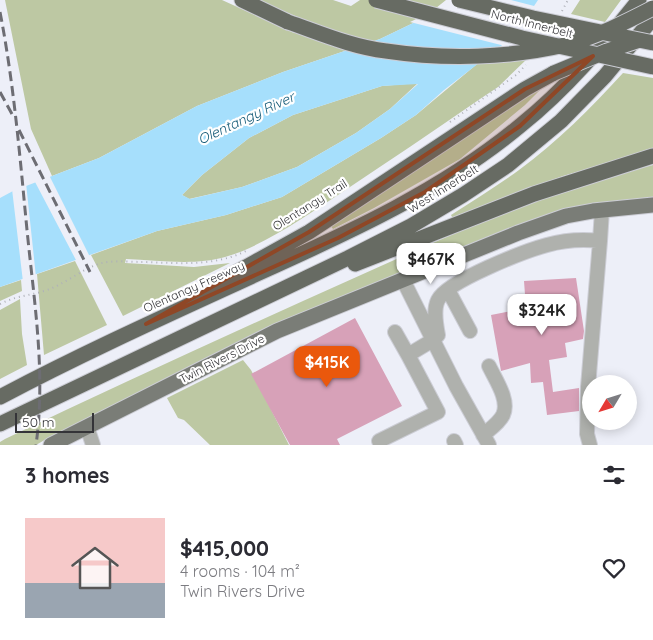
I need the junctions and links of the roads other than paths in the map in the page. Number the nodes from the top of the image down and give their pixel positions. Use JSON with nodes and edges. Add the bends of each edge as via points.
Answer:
{"nodes":[{"id":1,"x":242,"y":0,"type":"edge"},
{"id":2,"x":376,"y":0,"type":"edge"},
{"id":3,"x":459,"y":0,"type":"edge"},
{"id":4,"x":639,"y":0,"type":"edge"},
{"id":5,"x":653,"y":8,"type":"edge"},
{"id":6,"x":653,"y":18,"type":"edge"},
{"id":7,"x":653,"y":36,"type":"edge"},
{"id":8,"x":653,"y":43,"type":"edge"},
{"id":9,"x":653,"y":67,"type":"edge"},
{"id":10,"x":653,"y":156,"type":"edge"},
{"id":11,"x":653,"y":205,"type":"edge"},
{"id":12,"x":400,"y":206,"type":"joint"},
{"id":13,"x":602,"y":210,"type":"junction"},
{"id":14,"x":600,"y":241,"type":"junction"},
{"id":15,"x":403,"y":280,"type":"junction"},
{"id":16,"x":448,"y":290,"type":"junction"},
{"id":17,"x":146,"y":324,"type":"junction"},
{"id":18,"x":205,"y":325,"type":"junction"},
{"id":19,"x":470,"y":331,"type":"dead end"},
{"id":20,"x":395,"y":332,"type":"dead end"},
{"id":21,"x":433,"y":340,"type":"junction"},
{"id":22,"x":408,"y":355,"type":"junction"},
{"id":23,"x":489,"y":366,"type":"dead end"},
{"id":24,"x":0,"y":397,"type":"edge"},
{"id":25,"x":0,"y":424,"type":"edge"},
{"id":26,"x":87,"y":427,"type":"junction"},
{"id":27,"x":486,"y":440,"type":"edge"},
{"id":28,"x":379,"y":441,"type":"dead end"},
{"id":29,"x":51,"y":445,"type":"edge"},
{"id":30,"x":93,"y":445,"type":"edge"},
{"id":31,"x":590,"y":445,"type":"edge"}],
"edges":[{"from":1,"to":5,"type":"highway","bridge":true,"via":[[288,22],[342,41],[386,51],[447,56],[508,54],[569,43],[612,28]]},
{"from":2,"to":9,"type":"highway","name":"North Innerbelt","bridge":true,"via":[[522,38]]},
{"from":3,"to":8,"type":"highway","name":"North Innerbelt","bridge":true},
{"from":4,"to":12,"type":"highway","name":"West Innerbelt","via":[[589,61],[546,104],[494,146]]},
{"from":6,"to":18,"type":"highway","name":"West Innerbelt","via":[[605,76],[561,121],[493,175],[412,226]]},
{"from":7,"to":17,"type":"highway","bridge":true,"via":[[607,51],[525,89],[309,232]]},
{"from":10,"to":18,"type":"highway","via":[[534,194]]},
{"from":11,"to":13,"type":"main road","name":"Twin Rivers Drive"},
{"from":12,"to":17,"type":"highway","name":"Olentangy Freeway","via":[[338,238]]},
{"from":13,"to":14,"type":"street"},
{"from":13,"to":15,"type":"main road","name":"Twin Rivers Drive","via":[[542,224]]},
{"from":14,"to":16,"type":"street","via":[[579,239],[539,247],[477,272]]},
{"from":14,"to":31,"type":"street","via":[[588,387],[587,434]]},
{"from":15,"to":21,"type":"street"},
{"from":15,"to":26,"type":"main road","name":"Twin Rivers Drive","via":[[276,331]]},
{"from":16,"to":19,"type":"street"},
{"from":16,"to":21,"type":"street","via":[[438,300],[438,334]]},
{"from":17,"to":24,"type":"highway","name":"Olentangy Freeway"},
{"from":18,"to":25,"type":"highway"},
{"from":20,"to":22,"type":"street"},
{"from":21,"to":22,"type":"street"},
{"from":21,"to":27,"type":"street"},
{"from":22,"to":28,"type":"street","via":[[438,412]]},
{"from":23,"to":27,"type":"street","via":[[505,407]]},
{"from":26,"to":29,"type":"main road","name":"Twin Rivers Drive"},
{"from":26,"to":30,"type":"street"}]}
